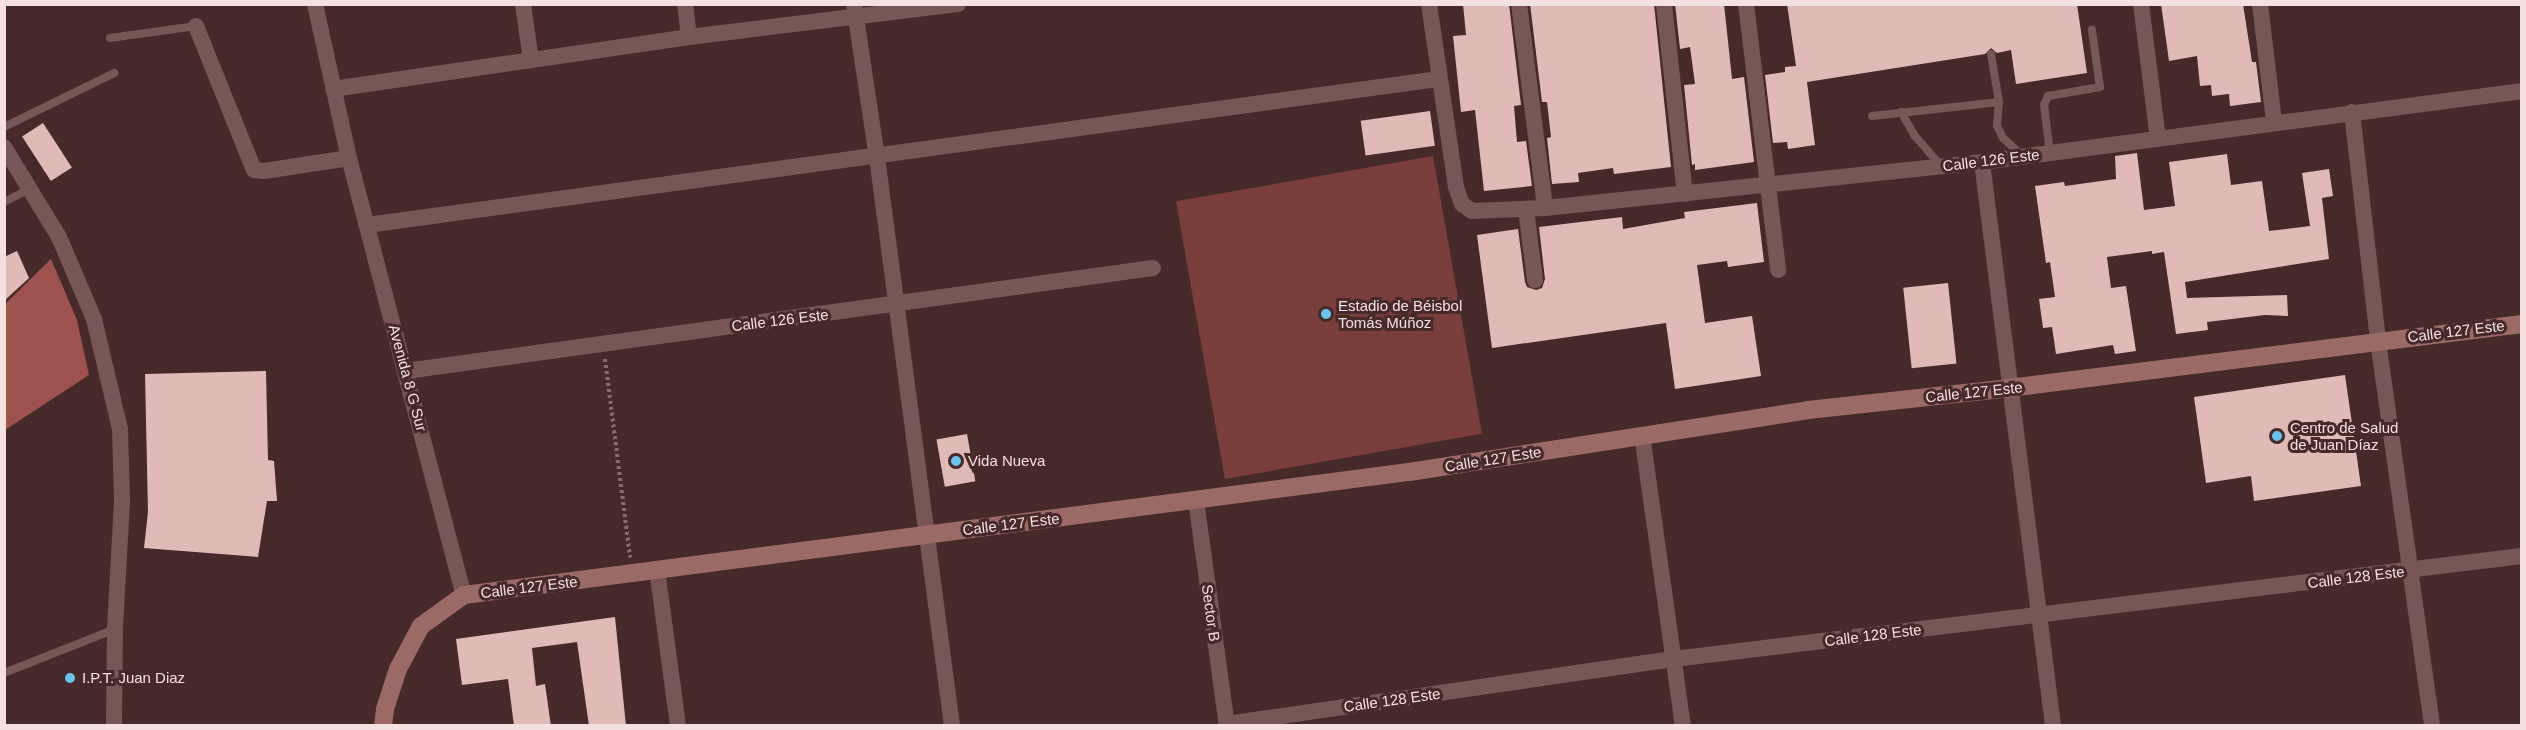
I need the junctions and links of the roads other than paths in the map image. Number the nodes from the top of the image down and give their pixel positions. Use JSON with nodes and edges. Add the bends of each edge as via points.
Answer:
{"nodes":[{"id":1,"x":315,"y":4,"type":"edge"},
{"id":2,"x":523,"y":4,"type":"edge"},
{"id":3,"x":685,"y":4,"type":"edge"},
{"id":4,"x":958,"y":4,"type":"edge"},
{"id":5,"x":1430,"y":4,"type":"edge"},
{"id":6,"x":1519,"y":4,"type":"edge"},
{"id":7,"x":1665,"y":4,"type":"edge"},
{"id":8,"x":1746,"y":4,"type":"edge"},
{"id":9,"x":2141,"y":4,"type":"edge"},
{"id":10,"x":2260,"y":4,"type":"edge"},
{"id":11,"x":854,"y":11,"type":"edge"},
{"id":12,"x":196,"y":26,"type":"joint"},
{"id":13,"x":2092,"y":30,"type":"dead end"},
{"id":14,"x":689,"y":37,"type":"junction"},
{"id":15,"x":110,"y":38,"type":"dead end"},
{"id":16,"x":1991,"y":54,"type":"dead end"},
{"id":17,"x":531,"y":60,"type":"junction"},
{"id":18,"x":114,"y":73,"type":"dead end"},
{"id":19,"x":1439,"y":79,"type":"junction"},
{"id":20,"x":333,"y":89,"type":"junction"},
{"id":21,"x":2522,"y":91,"type":"edge"},
{"id":22,"x":1999,"y":102,"type":"junction"},
{"id":23,"x":1900,"y":112,"type":"junction"},
{"id":24,"x":2352,"y":112,"type":"junction"},
{"id":25,"x":1872,"y":116,"type":"dead end"},
{"id":26,"x":2274,"y":122,"type":"junction"},
{"id":27,"x":4,"y":127,"type":"edge"},
{"id":28,"x":2158,"y":138,"type":"junction"},
{"id":29,"x":4,"y":147,"type":"edge"},
{"id":30,"x":2049,"y":153,"type":"junction"},
{"id":31,"x":2023,"y":156,"type":"junction"},
{"id":32,"x":877,"y":157,"type":"junction"},
{"id":33,"x":349,"y":158,"type":"junction"},
{"id":34,"x":1982,"y":162,"type":"junction"},
{"id":35,"x":1941,"y":166,"type":"junction"},
{"id":36,"x":1768,"y":184,"type":"junction"},
{"id":37,"x":31,"y":188,"type":"junction"},
{"id":38,"x":1685,"y":194,"type":"junction"},
{"id":39,"x":4,"y":202,"type":"edge"},
{"id":40,"x":1545,"y":208,"type":"junction"},
{"id":41,"x":1526,"y":209,"type":"junction"},
{"id":42,"x":367,"y":225,"type":"junction"},
{"id":43,"x":1152,"y":268,"type":"dead end"},
{"id":44,"x":1778,"y":270,"type":"dead end"},
{"id":45,"x":1535,"y":280,"type":"dead end"},
{"id":46,"x":897,"y":305,"type":"junction"},
{"id":47,"x":2522,"y":324,"type":"edge"},
{"id":48,"x":2378,"y":340,"type":"junction"},
{"id":49,"x":406,"y":371,"type":"junction"},
{"id":50,"x":2009,"y":388,"type":"junction"},
{"id":51,"x":1642,"y":435,"type":"junction"},
{"id":52,"x":1196,"y":500,"type":"junction"},
{"id":53,"x":926,"y":535,"type":"junction"},
{"id":54,"x":2522,"y":556,"type":"edge"},
{"id":55,"x":657,"y":570,"type":"junction"},
{"id":56,"x":2409,"y":570,"type":"junction"},
{"id":57,"x":464,"y":596,"type":"junction"},
{"id":58,"x":2039,"y":615,"type":"junction"},
{"id":59,"x":115,"y":629,"type":"junction"},
{"id":60,"x":1674,"y":659,"type":"junction"},
{"id":61,"x":4,"y":673,"type":"edge"},
{"id":62,"x":1227,"y":725,"type":"edge"},
{"id":63,"x":114,"y":726,"type":"edge"},
{"id":64,"x":383,"y":726,"type":"edge"},
{"id":65,"x":678,"y":726,"type":"edge"},
{"id":66,"x":952,"y":726,"type":"edge"},
{"id":67,"x":1683,"y":726,"type":"edge"},
{"id":68,"x":2053,"y":726,"type":"edge"},
{"id":69,"x":2432,"y":726,"type":"edge"}],
"edges":[{"from":1,"to":20,"type":"street","name":"Avenida 8 G Sur"},
{"from":2,"to":17,"type":"street"},
{"from":3,"to":14,"type":"street"},
{"from":4,"to":11,"type":"street"},
{"from":5,"to":19,"type":"street"},
{"from":6,"to":40,"type":"street"},
{"from":7,"to":38,"type":"street"},
{"from":8,"to":36,"type":"street"},
{"from":9,"to":28,"type":"street"},
{"from":10,"to":26,"type":"street"},
{"from":11,"to":14,"type":"street"},
{"from":11,"to":32,"type":"street"},
{"from":12,"to":15,"type":"lane"},
{"from":12,"to":33,"type":"street","via":[[254,170]]},
{"from":13,"to":30,"type":"lane","via":[[2100,87],[2048,96],[2044,105]]},
{"from":14,"to":17,"type":"street"},
{"from":16,"to":22,"type":"lane"},
{"from":17,"to":20,"type":"street"},
{"from":18,"to":27,"type":"lane"},
{"from":19,"to":32,"type":"street"},
{"from":19,"to":41,"type":"street","name":"Calle 126 Este","via":[[1462,204],[1472,211]]},
{"from":20,"to":33,"type":"street","name":"Avenida 8 G Sur"},
{"from":21,"to":24,"type":"street","name":"Calle 126 Este"},
{"from":22,"to":23,"type":"lane"},
{"from":22,"to":31,"type":"lane","via":[[1997,126],[2003,138]]},
{"from":23,"to":25,"type":"lane"},
{"from":23,"to":35,"type":"lane"},
{"from":24,"to":26,"type":"street","name":"Calle 126 Este"},
{"from":24,"to":48,"type":"street"},
{"from":26,"to":28,"type":"street","name":"Calle 126 Este"},
{"from":28,"to":30,"type":"street","name":"Calle 126 Este"},
{"from":29,"to":37,"type":"street"},
{"from":30,"to":31,"type":"street","name":"Calle 126 Este"},
{"from":31,"to":34,"type":"street","name":"Calle 126 Este"},
{"from":32,"to":42,"type":"street"},
{"from":32,"to":46,"type":"street"},
{"from":33,"to":42,"type":"street","name":"Avenida 8 G Sur"},
{"from":34,"to":35,"type":"street","name":"Calle 126 Este"},
{"from":34,"to":50,"type":"street"},
{"from":35,"to":36,"type":"street","name":"Calle 126 Este"},
{"from":36,"to":38,"type":"street","name":"Calle 126 Este"},
{"from":36,"to":44,"type":"street"},
{"from":37,"to":39,"type":"lane"},
{"from":37,"to":59,"type":"street","via":[[59,237],[94,319],[120,429],[122,502]]},
{"from":38,"to":40,"type":"street","name":"Calle 126 Este"},
{"from":40,"to":41,"type":"street","name":"Calle 126 Este"},
{"from":41,"to":45,"type":"street"},
{"from":42,"to":49,"type":"street","name":"Avenida 8 G Sur"},
{"from":43,"to":46,"type":"street","name":"Calle 126 Este"},
{"from":46,"to":49,"type":"street","name":"Calle 126 Este"},
{"from":46,"to":53,"type":"street"},
{"from":47,"to":48,"type":"street","name":"Calle 127 Este"},
{"from":48,"to":50,"type":"street","name":"Calle 127 Este"},
{"from":48,"to":56,"type":"street"},
{"from":49,"to":57,"type":"street","name":"Avenida 8 G Sur"},
{"from":50,"to":51,"type":"street","name":"Calle 127 Este","via":[[1808,410]]},
{"from":50,"to":58,"type":"street"},
{"from":51,"to":52,"type":"street","name":"Calle 127 Este","via":[[1409,472]]},
{"from":51,"to":60,"type":"street"},
{"from":52,"to":53,"type":"street","name":"Calle 127 Este"},
{"from":52,"to":62,"type":"street","name":"Sector B"},
{"from":53,"to":55,"type":"street","name":"Calle 127 Este"},
{"from":53,"to":66,"type":"street"},
{"from":54,"to":56,"type":"street","name":"Calle 128 Este"},
{"from":55,"to":57,"type":"street","name":"Calle 127 Este"},
{"from":55,"to":65,"type":"street"},
{"from":56,"to":58,"type":"street","name":"Calle 128 Este"},
{"from":56,"to":69,"type":"street"},
{"from":57,"to":64,"type":"street","via":[[421,626],[398,669]]},
{"from":58,"to":60,"type":"street","name":"Calle 128 Este"},
{"from":58,"to":68,"type":"street"},
{"from":59,"to":61,"type":"lane"},
{"from":59,"to":63,"type":"street"},
{"from":60,"to":62,"type":"street","name":"Calle 128 Este"},
{"from":60,"to":67,"type":"street"}]}
